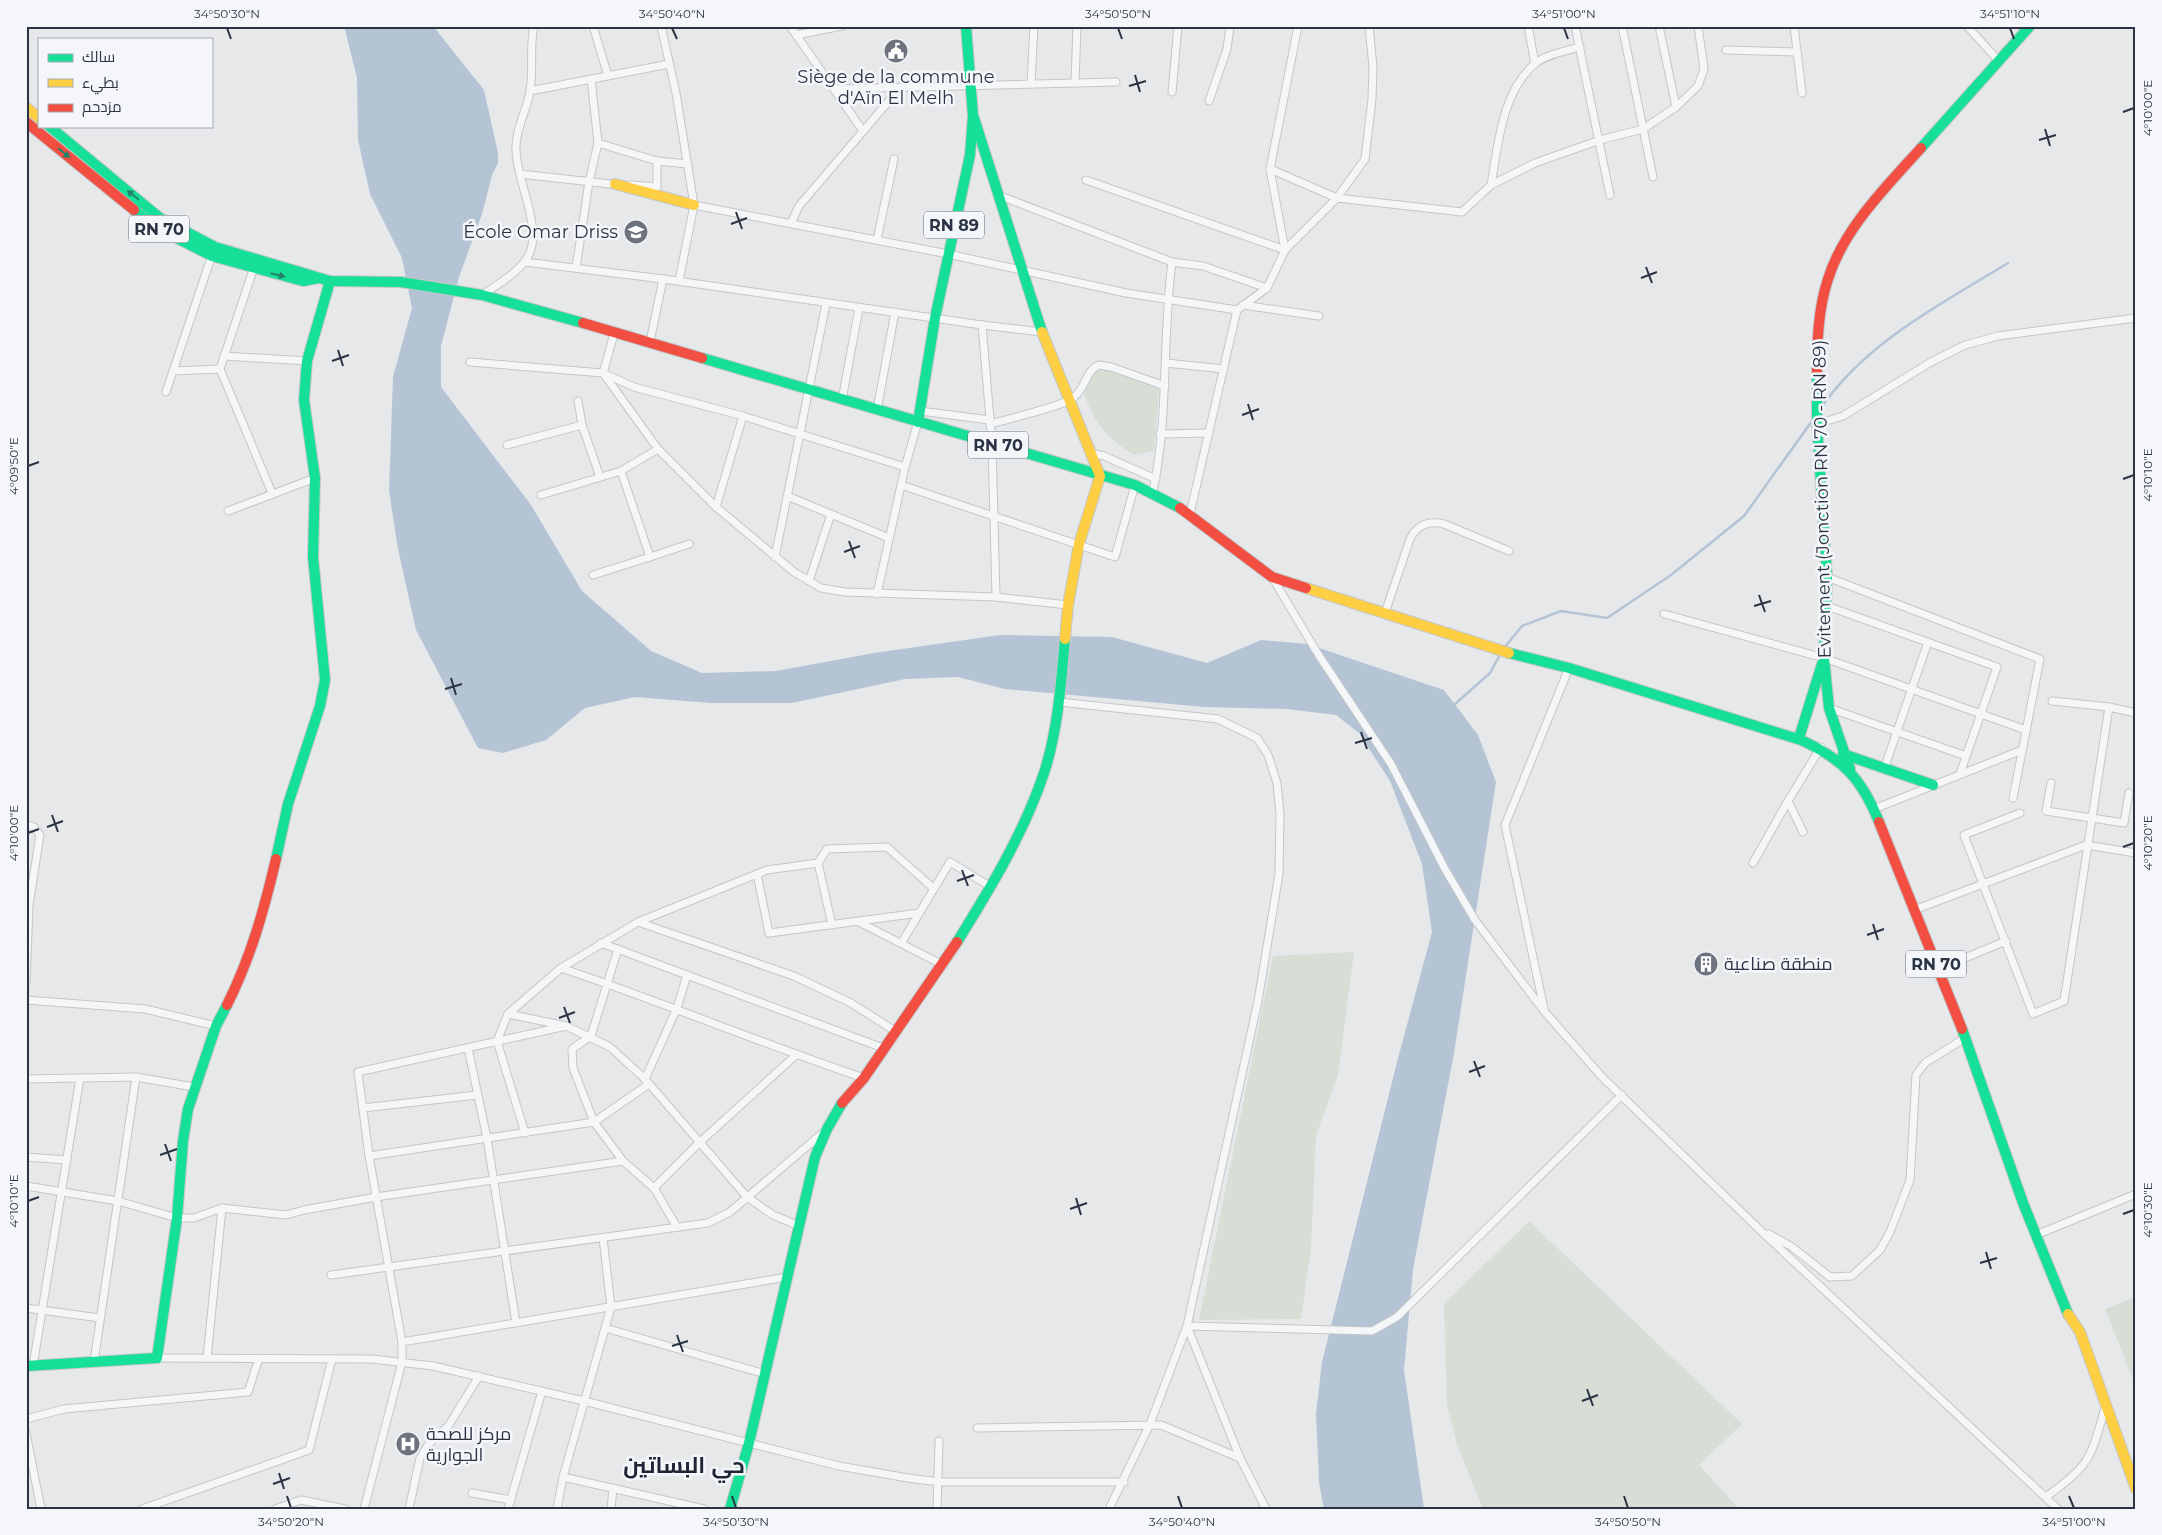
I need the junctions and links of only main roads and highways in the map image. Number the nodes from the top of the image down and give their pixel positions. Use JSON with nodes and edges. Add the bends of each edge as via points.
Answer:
{"nodes":[{"id":1,"x":966,"y":26,"type":"edge"},
{"id":2,"x":2030,"y":26,"type":"edge"},
{"id":3,"x":26,"y":107,"type":"edge"},
{"id":4,"x":973,"y":116,"type":"junction"},
{"id":5,"x":38,"y":117,"type":"edge"},
{"id":6,"x":26,"y":122,"type":"edge"},
{"id":7,"x":38,"y":126,"type":"edge"},
{"id":8,"x":47,"y":129,"type":"edge"},
{"id":9,"x":615,"y":184,"type":"road end"},
{"id":10,"x":694,"y":205,"type":"road end"},
{"id":11,"x":330,"y":281,"type":"junction"},
{"id":12,"x":919,"y":417,"type":"junction"},
{"id":13,"x":1100,"y":476,"type":"junction"},
{"id":14,"x":1824,"y":658,"type":"junction"},
{"id":15,"x":1799,"y":738,"type":"junction"},
{"id":16,"x":1843,"y":754,"type":"junction"},
{"id":17,"x":1852,"y":772,"type":"junction"},
{"id":18,"x":1934,"y":785,"type":"road end"},
{"id":19,"x":30,"y":1366,"type":"edge"},
{"id":20,"x":2136,"y":1489,"type":"edge"},
{"id":21,"x":730,"y":1509,"type":"edge"}],
"edges":[{"from":1,"to":4,"type":"main road","number":"RN 89"},
{"from":2,"to":14,"type":"main road","name":"Evitement (Jonction RN 70 - RN 89)","via":[[1873,202],[1845,241],[1828,278],[1817,353],[1817,424],[1826,577]]},
{"from":3,"to":5,"type":"main road"},
{"from":4,"to":12,"type":"main road","number":"RN 89","via":[[970,155],[934,318]]},
{"from":4,"to":13,"type":"main road","via":[[1042,332]]},
{"from":6,"to":7,"type":"main road","number":"RN 70"},
{"from":8,"to":11,"type":"main road","number":"RN 70","via":[[158,222],[213,252],[254,265],[305,272]]},
{"from":9,"to":10,"type":"main road"},
{"from":11,"to":12,"type":"main road","number":"RN 70","via":[[402,282],[478,295],[650,342],[808,391],[877,410]]},
{"from":11,"to":19,"type":"main road","via":[[307,361],[304,400],[315,478],[312,556],[323,652],[323,689],[288,804],[263,916],[194,1087],[183,1141],[177,1218],[157,1358]]},
{"from":12,"to":13,"type":"main road","number":"RN 70"},
{"from":13,"to":15,"type":"main road","number":"RN 70","via":[[1153,491],[1190,514],[1272,577],[1522,657],[1569,668]]},
{"from":13,"to":21,"type":"main road","via":[[1079,544],[1068,605],[1059,699],[1044,774],[992,887],[943,965],[864,1078],[842,1103],[815,1157],[766,1374]]},
{"from":14,"to":15,"type":"main road"},
{"from":14,"to":16,"type":"main road","name":"Evitement (Jonction RN 70 - RN 89)","via":[[1829,708]]},
{"from":15,"to":17,"type":"main road","number":"RN 70","via":[[1821,747]]},
{"from":16,"to":17,"type":"main road","name":"Evitement (Jonction RN 70 - RN 89)"},
{"from":16,"to":18,"type":"main road"},
{"from":17,"to":20,"type":"main road","number":"RN 70","via":[[1869,796],[1938,969],[2036,1235],[2066,1310],[2080,1332]]}]}
